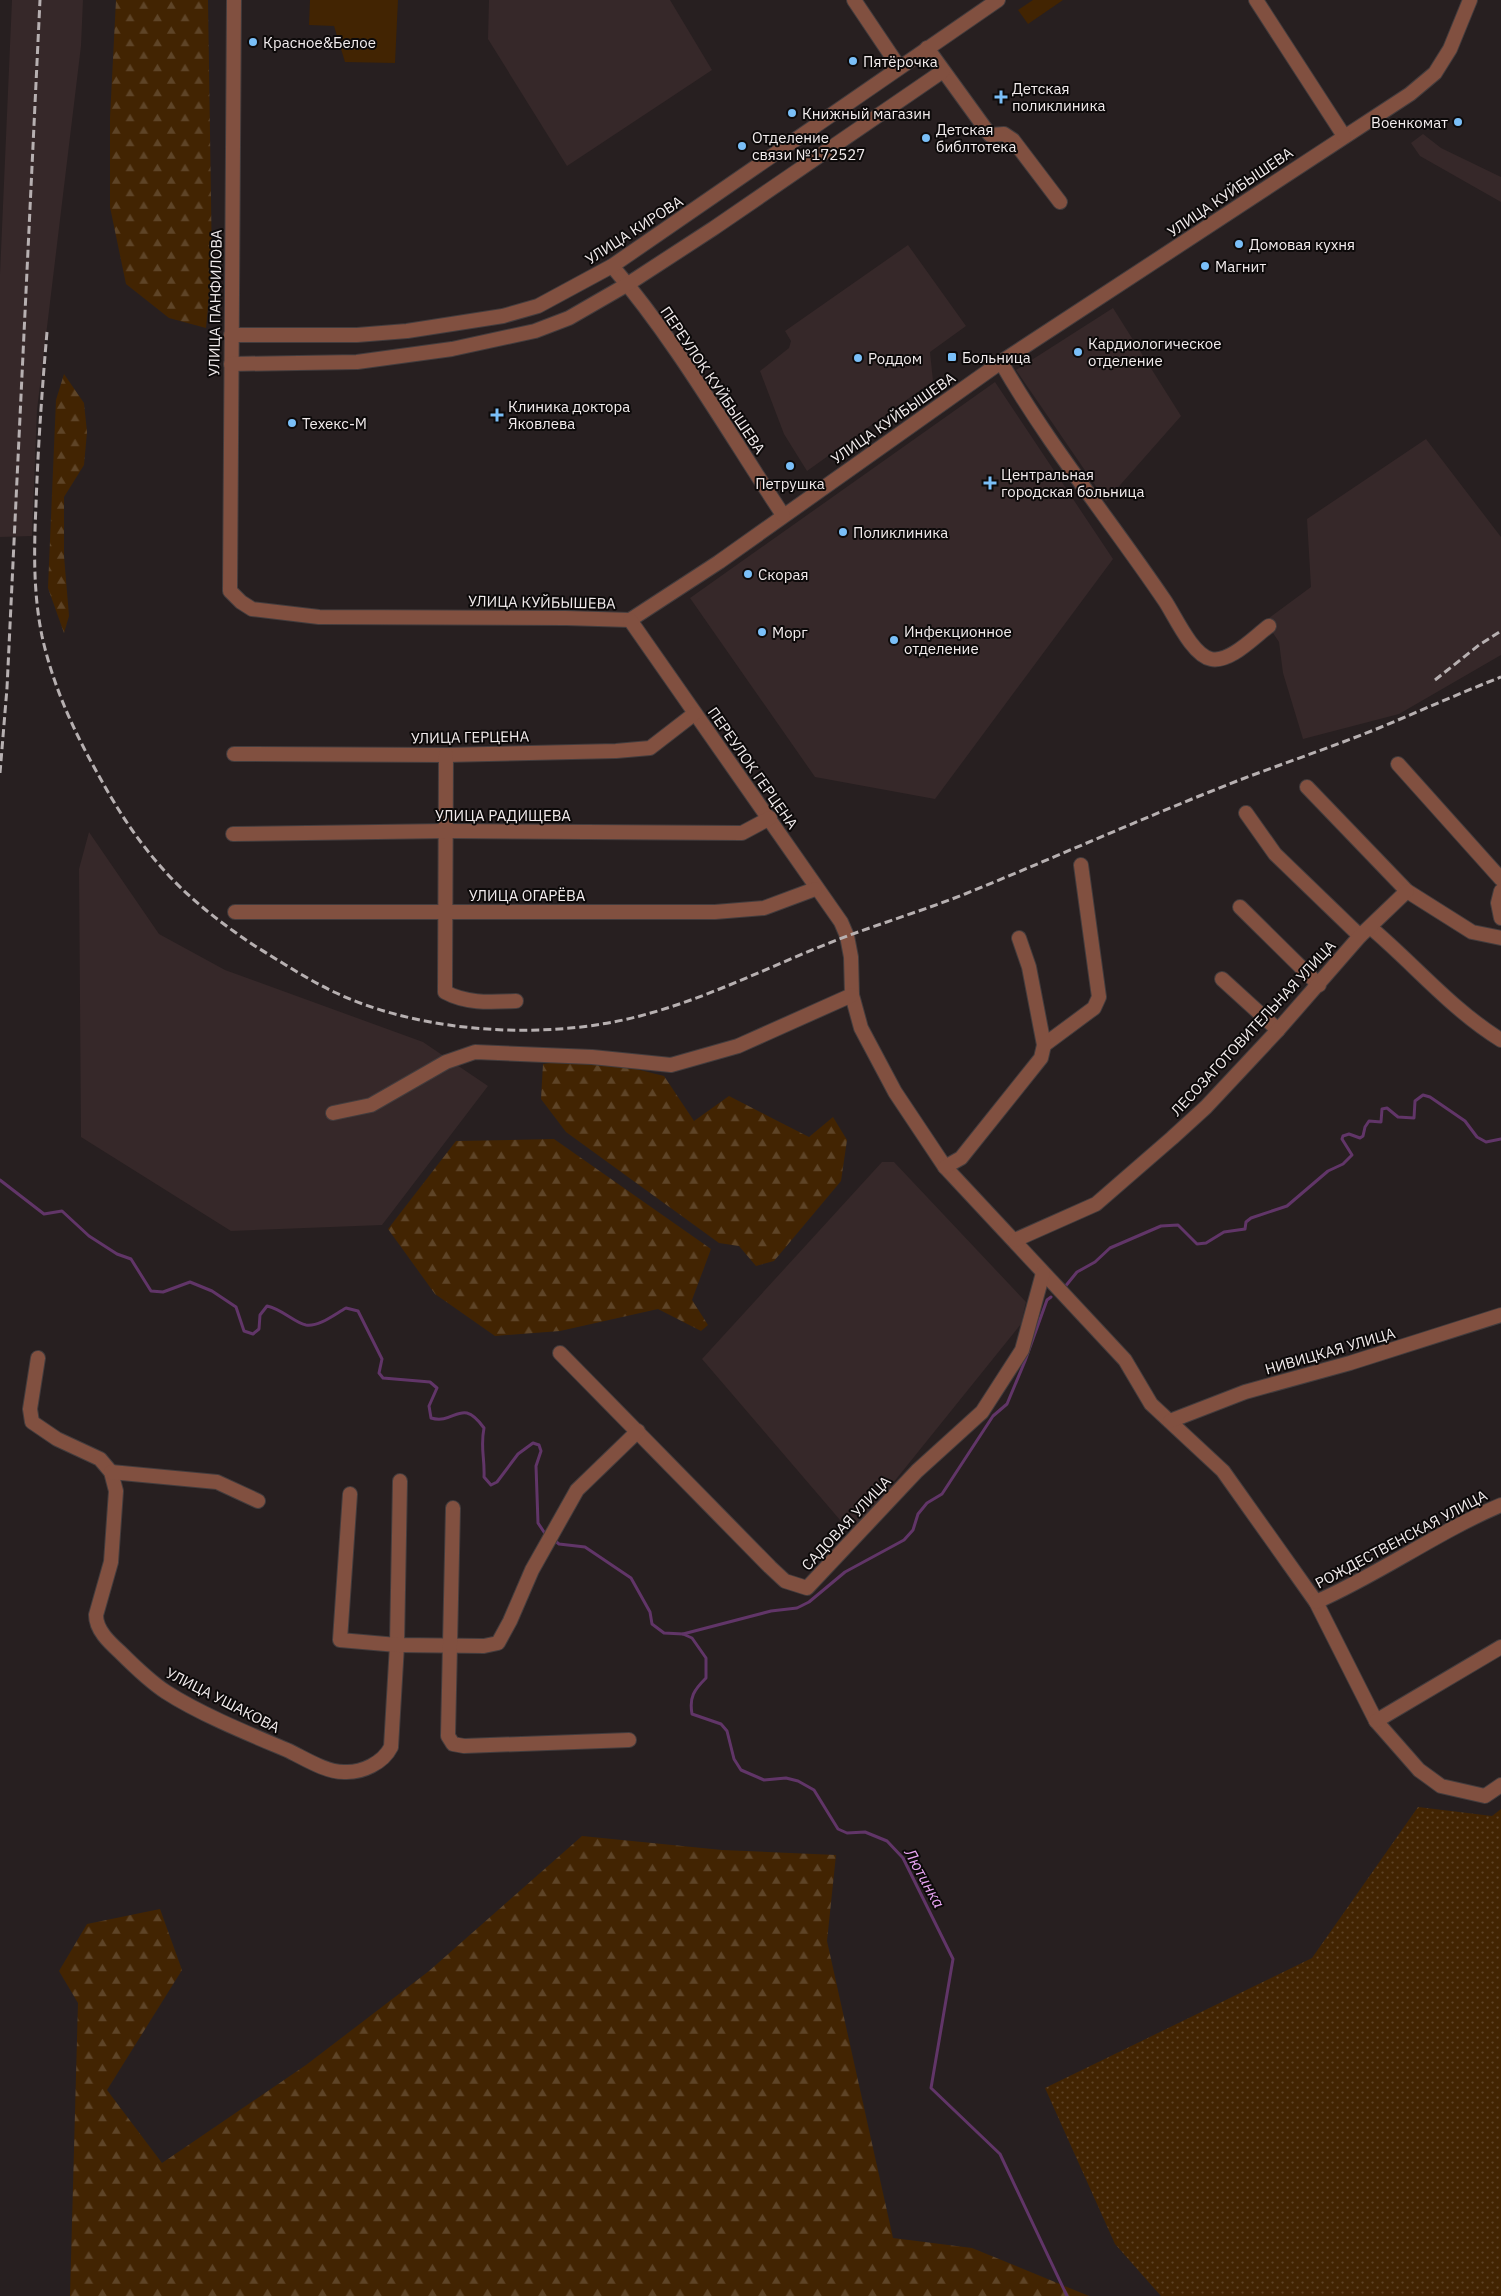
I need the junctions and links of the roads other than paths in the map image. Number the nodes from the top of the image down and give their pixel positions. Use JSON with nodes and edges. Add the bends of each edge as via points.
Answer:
{"nodes":[{"id":1,"x":234,"y":0,"type":"edge"},
{"id":2,"x":854,"y":0,"type":"edge"},
{"id":3,"x":998,"y":0,"type":"edge"},
{"id":4,"x":1256,"y":0,"type":"edge"},
{"id":5,"x":1470,"y":0,"type":"edge"},
{"id":6,"x":927,"y":48,"type":"junction"},
{"id":7,"x":899,"y":67,"type":"junction"},
{"id":8,"x":943,"y":70,"type":"junction"},
{"id":9,"x":1344,"y":136,"type":"junction"},
{"id":10,"x":1060,"y":202,"type":"dead end"},
{"id":11,"x":612,"y":266,"type":"junction"},
{"id":12,"x":628,"y":284,"type":"junction"},
{"id":13,"x":231,"y":335,"type":"junction"},
{"id":14,"x":1001,"y":362,"type":"junction"},
{"id":15,"x":231,"y":364,"type":"junction"},
{"id":16,"x":782,"y":515,"type":"junction"},
{"id":17,"x":241,"y":602,"type":"joint"},
{"id":18,"x":630,"y":620,"type":"junction"},
{"id":19,"x":1269,"y":626,"type":"dead end"},
{"id":20,"x":694,"y":714,"type":"junction"},
{"id":21,"x":234,"y":754,"type":"dead end"},
{"id":22,"x":446,"y":755,"type":"junction"},
{"id":23,"x":1398,"y":764,"type":"dead end"},
{"id":24,"x":1307,"y":787,"type":"dead end"},
{"id":25,"x":1246,"y":813,"type":"dead end"},
{"id":26,"x":770,"y":818,"type":"junction"},
{"id":27,"x":447,"y":831,"type":"junction"},
{"id":28,"x":233,"y":834,"type":"dead end"},
{"id":29,"x":1081,"y":865,"type":"dead end"},
{"id":30,"x":1501,"y":879,"type":"edge"},
{"id":31,"x":815,"y":889,"type":"junction"},
{"id":32,"x":1407,"y":892,"type":"junction"},
{"id":33,"x":1501,"y":892,"type":"edge"},
{"id":34,"x":1240,"y":907,"type":"dead end"},
{"id":35,"x":444,"y":911,"type":"junction"},
{"id":36,"x":235,"y":912,"type":"dead end"},
{"id":37,"x":1501,"y":918,"type":"edge"},
{"id":38,"x":1365,"y":931,"type":"junction"},
{"id":39,"x":1019,"y":938,"type":"dead end"},
{"id":40,"x":1501,"y":938,"type":"edge"},
{"id":41,"x":1222,"y":980,"type":"dead end"},
{"id":42,"x":1319,"y":985,"type":"junction"},
{"id":43,"x":852,"y":995,"type":"junction"},
{"id":44,"x":516,"y":1001,"type":"dead end"},
{"id":45,"x":1278,"y":1030,"type":"junction"},
{"id":46,"x":1501,"y":1040,"type":"edge"},
{"id":47,"x":1044,"y":1045,"type":"junction"},
{"id":48,"x":333,"y":1113,"type":"dead end"},
{"id":49,"x":945,"y":1167,"type":"junction"},
{"id":50,"x":1015,"y":1240,"type":"junction"},
{"id":51,"x":1043,"y":1273,"type":"junction"},
{"id":52,"x":1501,"y":1315,"type":"edge"},
{"id":53,"x":560,"y":1354,"type":"dead end"},
{"id":54,"x":38,"y":1358,"type":"dead end"},
{"id":55,"x":1170,"y":1420,"type":"junction"},
{"id":56,"x":638,"y":1431,"type":"junction"},
{"id":57,"x":111,"y":1472,"type":"junction"},
{"id":58,"x":400,"y":1481,"type":"dead end"},
{"id":59,"x":350,"y":1494,"type":"dead end"},
{"id":60,"x":258,"y":1500,"type":"dead end"},
{"id":61,"x":1501,"y":1505,"type":"edge"},
{"id":62,"x":453,"y":1508,"type":"dead end"},
{"id":63,"x":1316,"y":1602,"type":"junction"},
{"id":64,"x":397,"y":1645,"type":"junction"},
{"id":65,"x":449,"y":1646,"type":"junction"},
{"id":66,"x":1501,"y":1647,"type":"edge"},
{"id":67,"x":1376,"y":1722,"type":"junction"},
{"id":68,"x":629,"y":1740,"type":"dead end"},
{"id":69,"x":1501,"y":1785,"type":"edge"}],
"edges":[{"from":1,"to":13,"type":"street","name":"УЛИЦА ПАНФИЛОВА"},
{"from":2,"to":7,"type":"street"},
{"from":3,"to":6,"type":"street","name":"УЛИЦА КИРОВА"},
{"from":4,"to":9,"type":"street"},
{"from":5,"to":9,"type":"street","name":"УЛИЦА КУЙБЫШЕВА","via":[[1450,50],[1435,73],[1410,94]]},
{"from":6,"to":7,"type":"street","name":"УЛИЦА КИРОВА"},
{"from":6,"to":8,"type":"street"},
{"from":7,"to":11,"type":"street","name":"УЛИЦА КИРОВА"},
{"from":8,"to":10,"type":"street","via":[[990,135],[1004,134],[1014,140]]},
{"from":8,"to":12,"type":"street"},
{"from":9,"to":14,"type":"street","name":"УЛИЦА КУЙБЫШЕВА"},
{"from":11,"to":12,"type":"street","name":"ПЕРЕУЛОК КУЙБЫШЕВА"},
{"from":11,"to":13,"type":"street","name":"УЛИЦА КИРОВА","via":[[538,306],[503,316],[357,335]]},
{"from":12,"to":15,"type":"street","via":[[569,318],[535,331],[452,349],[357,362]]},
{"from":12,"to":16,"type":"street","name":"ПЕРЕУЛОК КУЙБЫШЕВА"},
{"from":13,"to":15,"type":"street","name":"УЛИЦА ПАНФИЛОВА"},
{"from":14,"to":16,"type":"street","name":"УЛИЦА КУЙБЫШЕВА"},
{"from":14,"to":19,"type":"street","via":[[1021,397],[1199,654],[1212,659],[1226,658]]},
{"from":15,"to":17,"type":"street","name":"УЛИЦА ПАНФИЛОВА","via":[[230,591]]},
{"from":16,"to":18,"type":"street","name":"УЛИЦА КУЙБЫШЕВА","via":[[719,562]]},
{"from":17,"to":18,"type":"street","name":"УЛИЦА КУЙБЫШЕВА","via":[[252,609],[319,618]]},
{"from":18,"to":20,"type":"street","name":"ПЕРЕУЛОК ГЕРЦЕНА"},
{"from":20,"to":22,"type":"street","name":"УЛИЦА ГЕРЦЕНА","via":[[650,748]]},
{"from":20,"to":26,"type":"street","name":"ПЕРЕУЛОК ГЕРЦЕНА"},
{"from":21,"to":22,"type":"street","name":"УЛИЦА ГЕРЦЕНА"},
{"from":22,"to":27,"type":"street"},
{"from":23,"to":30,"type":"street"},
{"from":24,"to":32,"type":"street"},
{"from":25,"to":38,"type":"street","via":[[1275,854]]},
{"from":26,"to":27,"type":"street","name":"УЛИЦА РАДИЩЕВА","via":[[742,833]]},
{"from":26,"to":31,"type":"street","name":"ПЕРЕУЛОК ГЕРЦЕНА"},
{"from":27,"to":28,"type":"street","name":"УЛИЦА РАДИЩЕВА"},
{"from":27,"to":35,"type":"street"},
{"from":29,"to":47,"type":"street","via":[[1099,997],[1094,1008]]},
{"from":31,"to":35,"type":"street","name":"УЛИЦА ОГАРЁВА","via":[[764,908],[715,912]]},
{"from":31,"to":43,"type":"street","name":"ПЕРЕУЛОК ГЕРЦЕНА","via":[[847,936]]},
{"from":32,"to":38,"type":"street","name":"ЛЕСОЗАГОТОВИТЕЛЬНАЯ УЛИЦА"},
{"from":32,"to":40,"type":"street","via":[[1472,932]]},
{"from":33,"to":37,"type":"street","via":[[1498,903]]},
{"from":34,"to":42,"type":"street"},
{"from":35,"to":36,"type":"street","name":"УЛИЦА ОГАРЁВА"},
{"from":35,"to":44,"type":"street","via":[[445,992],[482,1003]]},
{"from":38,"to":42,"type":"street","name":"ЛЕСОЗАГОТОВИТЕЛЬНАЯ УЛИЦА"},
{"from":38,"to":46,"type":"street","via":[[1479,1026]]},
{"from":39,"to":47,"type":"street","via":[[1029,967]]},
{"from":41,"to":45,"type":"street"},
{"from":42,"to":45,"type":"street","name":"ЛЕСОЗАГОТОВИТЕЛЬНАЯ УЛИЦА"},
{"from":43,"to":48,"type":"street","via":[[738,1046],[671,1065],[592,1057],[474,1052],[446,1062],[371,1105]]},
{"from":43,"to":49,"type":"street","via":[[861,1028],[895,1092]]},
{"from":45,"to":50,"type":"street","name":"ЛЕСОЗАГОТОВИТЕЛЬНАЯ УЛИЦА","via":[[1206,1107],[1096,1204]]},
{"from":47,"to":49,"type":"street","via":[[1041,1058],[1015,1093],[961,1158]]},
{"from":49,"to":50,"type":"street"},
{"from":50,"to":51,"type":"street"},
{"from":51,"to":55,"type":"street","via":[[1125,1360],[1151,1404]]},
{"from":51,"to":56,"type":"street","name":"САДОВАЯ УЛИЦА","via":[[1022,1350],[982,1412],[917,1471],[807,1588],[785,1581]]},
{"from":52,"to":55,"type":"street","name":"НИВИЦКАЯ УЛИЦА","via":[[1245,1392]]},
{"from":53,"to":56,"type":"street","name":"САДОВАЯ УЛИЦА"},
{"from":54,"to":57,"type":"street","via":[[30,1409],[32,1422],[58,1440],[100,1459]]},
{"from":55,"to":63,"type":"street","via":[[1223,1472]]},
{"from":56,"to":65,"type":"street","via":[[577,1490],[532,1570],[498,1643]]},
{"from":57,"to":60,"type":"street","via":[[217,1482]]},
{"from":57,"to":64,"type":"street","name":"УЛИЦА УШАКОВА","via":[[116,1491],[111,1562],[96,1624],[111,1644],[167,1692],[254,1736],[344,1772],[371,1766],[386,1757],[391,1747]]},
{"from":58,"to":64,"type":"street"},
{"from":59,"to":64,"type":"street","via":[[340,1640]]},
{"from":61,"to":63,"type":"street","name":"РОЖДЕСТВЕНСКАЯ УЛИЦА","via":[[1354,1585]]},
{"from":62,"to":65,"type":"street"},
{"from":63,"to":67,"type":"street"},
{"from":64,"to":65,"type":"street"},
{"from":65,"to":68,"type":"street","via":[[448,1736],[453,1744]]},
{"from":66,"to":67,"type":"street"},
{"from":67,"to":69,"type":"street","via":[[1419,1770],[1441,1786],[1486,1796]]}]}
